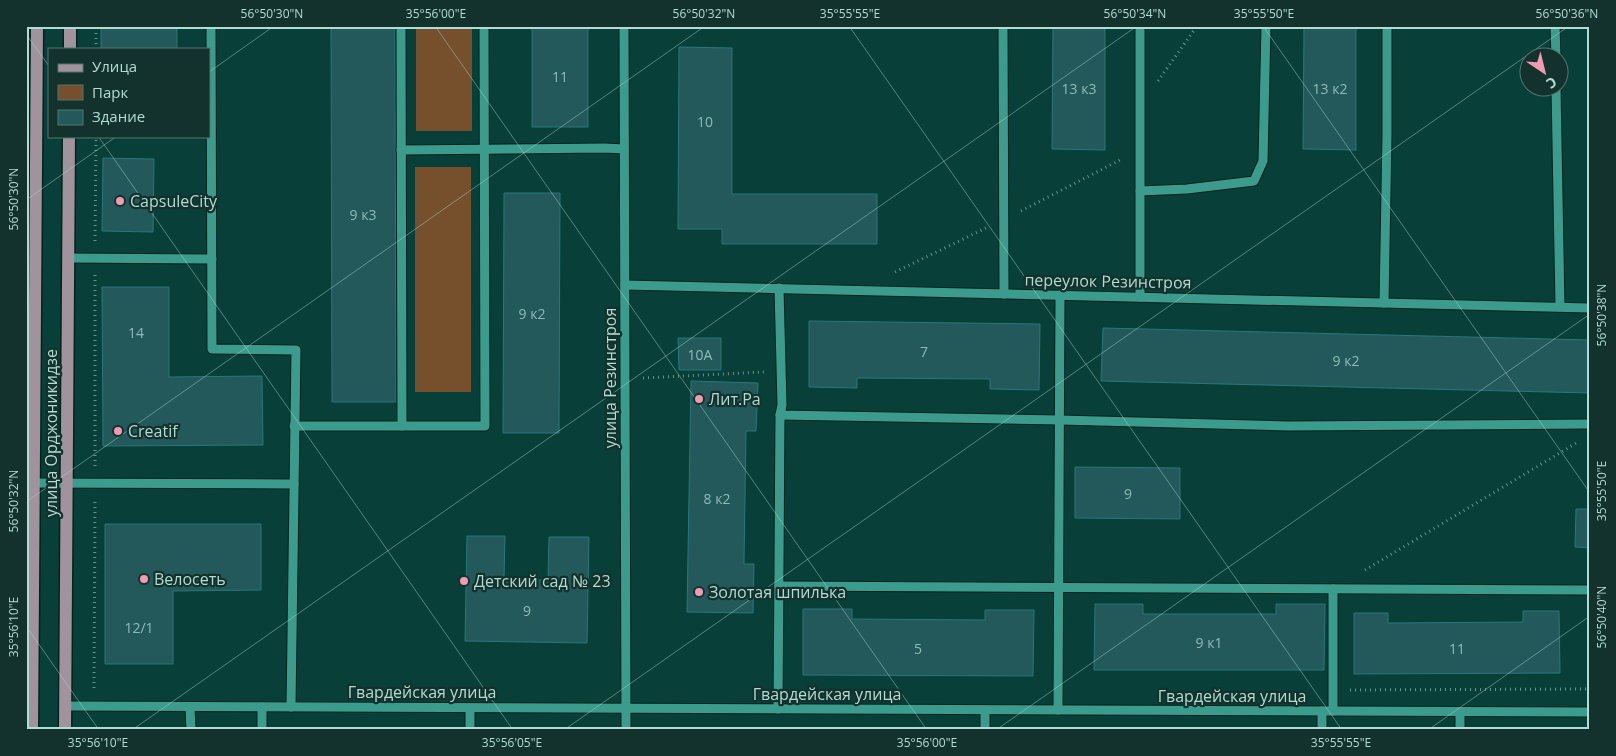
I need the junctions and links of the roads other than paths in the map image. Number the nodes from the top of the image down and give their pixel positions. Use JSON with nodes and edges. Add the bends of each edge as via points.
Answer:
{"nodes":[{"id":1,"x":37,"y":26,"type":"edge"},
{"id":2,"x":70,"y":26,"type":"edge"},
{"id":3,"x":211,"y":26,"type":"edge"},
{"id":4,"x":401,"y":26,"type":"edge"},
{"id":5,"x":484,"y":26,"type":"edge"},
{"id":6,"x":624,"y":26,"type":"edge"},
{"id":7,"x":1003,"y":26,"type":"edge"},
{"id":8,"x":1140,"y":26,"type":"edge"},
{"id":9,"x":1266,"y":26,"type":"edge"},
{"id":10,"x":1387,"y":26,"type":"edge"},
{"id":11,"x":1555,"y":26,"type":"edge"},
{"id":12,"x":70,"y":48,"type":"edge"},
{"id":13,"x":1556,"y":48,"type":"edge"},
{"id":14,"x":1556,"y":98,"type":"edge"},
{"id":15,"x":69,"y":138,"type":"edge"},
{"id":16,"x":624,"y":149,"type":"junction"},
{"id":17,"x":401,"y":150,"type":"junction"},
{"id":18,"x":485,"y":150,"type":"junction"},
{"id":19,"x":1140,"y":191,"type":"junction"},
{"id":20,"x":68,"y":258,"type":"junction"},
{"id":21,"x":212,"y":259,"type":"junction"},
{"id":22,"x":625,"y":285,"type":"junction"},
{"id":23,"x":780,"y":288,"type":"junction"},
{"id":24,"x":1004,"y":294,"type":"junction"},
{"id":25,"x":1060,"y":295,"type":"junction"},
{"id":26,"x":1140,"y":297,"type":"junction"},
{"id":27,"x":1384,"y":303,"type":"junction"},
{"id":28,"x":1560,"y":307,"type":"junction"},
{"id":29,"x":1590,"y":308,"type":"edge"},
{"id":30,"x":780,"y":415,"type":"junction"},
{"id":31,"x":1060,"y":420,"type":"junction"},
{"id":32,"x":1590,"y":424,"type":"edge"},
{"id":33,"x":294,"y":426,"type":"junction"},
{"id":34,"x":402,"y":426,"type":"junction"},
{"id":35,"x":30,"y":483,"type":"edge"},
{"id":36,"x":67,"y":483,"type":"junction"},
{"id":37,"x":294,"y":484,"type":"junction"},
{"id":38,"x":779,"y":586,"type":"junction"},
{"id":39,"x":1059,"y":587,"type":"junction"},
{"id":40,"x":1333,"y":589,"type":"junction"},
{"id":41,"x":1590,"y":590,"type":"edge"},
{"id":42,"x":29,"y":706,"type":"edge"},
{"id":43,"x":65,"y":706,"type":"junction"},
{"id":44,"x":190,"y":707,"type":"junction"},
{"id":45,"x":262,"y":707,"type":"junction"},
{"id":46,"x":291,"y":707,"type":"junction"},
{"id":47,"x":470,"y":708,"type":"junction"},
{"id":48,"x":626,"y":708,"type":"junction"},
{"id":49,"x":778,"y":709,"type":"junction"},
{"id":50,"x":985,"y":710,"type":"junction"},
{"id":51,"x":1058,"y":710,"type":"junction"},
{"id":52,"x":1322,"y":711,"type":"junction"},
{"id":53,"x":1333,"y":711,"type":"junction"},
{"id":54,"x":1460,"y":712,"type":"junction"},
{"id":55,"x":1590,"y":712,"type":"edge"},
{"id":56,"x":32,"y":730,"type":"edge"},
{"id":57,"x":65,"y":730,"type":"edge"},
{"id":58,"x":190,"y":730,"type":"edge"},
{"id":59,"x":262,"y":730,"type":"edge"},
{"id":60,"x":470,"y":730,"type":"edge"},
{"id":61,"x":626,"y":730,"type":"edge"},
{"id":62,"x":985,"y":730,"type":"edge"},
{"id":63,"x":1322,"y":730,"type":"edge"},
{"id":64,"x":1460,"y":730,"type":"edge"}],
"edges":[{"from":1,"to":35,"type":"main road","name":"улица Орджоникидзе"},
{"from":2,"to":12,"type":"main road"},
{"from":3,"to":21,"type":"street"},
{"from":4,"to":17,"type":"street"},
{"from":5,"to":18,"type":"street"},
{"from":6,"to":16,"type":"street","name":"улица Резинстроя"},
{"from":7,"to":24,"type":"street"},
{"from":8,"to":19,"type":"street"},
{"from":9,"to":19,"type":"street","via":[[1263,161],[1254,181]]},
{"from":10,"to":27,"type":"street"},
{"from":11,"to":13,"type":"street"},
{"from":14,"to":28,"type":"street"},
{"from":15,"to":20,"type":"main road","name":"улица Орджоникидзе"},
{"from":16,"to":18,"type":"street"},
{"from":16,"to":22,"type":"street","name":"улица Резинстроя"},
{"from":17,"to":18,"type":"street"},
{"from":17,"to":34,"type":"street"},
{"from":18,"to":34,"type":"street","via":[[485,426]]},
{"from":19,"to":26,"type":"street"},
{"from":20,"to":21,"type":"street"},
{"from":20,"to":36,"type":"main road","name":"улица Орджоникидзе"},
{"from":21,"to":33,"type":"street","via":[[212,349],[296,350]]},
{"from":22,"to":23,"type":"street","name":"переулок Резинстроя"},
{"from":22,"to":48,"type":"street","name":"улица Резинстроя"},
{"from":23,"to":24,"type":"street","name":"переулок Резинстроя"},
{"from":23,"to":30,"type":"street"},
{"from":24,"to":25,"type":"street","name":"переулок Резинстроя"},
{"from":25,"to":26,"type":"street","name":"переулок Резинстроя"},
{"from":25,"to":31,"type":"street"},
{"from":26,"to":27,"type":"street","name":"переулок Резинстроя"},
{"from":27,"to":28,"type":"street","name":"переулок Резинстроя"},
{"from":28,"to":29,"type":"street","name":"переулок Резинстроя"},
{"from":30,"to":31,"type":"street"},
{"from":30,"to":38,"type":"street"},
{"from":31,"to":32,"type":"street","via":[[1288,426]]},
{"from":31,"to":39,"type":"street"},
{"from":33,"to":34,"type":"street"},
{"from":33,"to":37,"type":"street"},
{"from":35,"to":36,"type":"street"},
{"from":35,"to":42,"type":"main road","name":"улица Орджоникидзе"},
{"from":36,"to":37,"type":"street"},
{"from":36,"to":43,"type":"main road","name":"улица Орджоникидзе"},
{"from":37,"to":46,"type":"street"},
{"from":38,"to":39,"type":"street"},
{"from":38,"to":49,"type":"street"},
{"from":39,"to":40,"type":"street"},
{"from":39,"to":51,"type":"street"},
{"from":40,"to":41,"type":"street"},
{"from":40,"to":53,"type":"street"},
{"from":42,"to":56,"type":"main road","name":"улица Орджоникидзе"},
{"from":43,"to":44,"type":"street","name":"Гвардейская улица"},
{"from":43,"to":57,"type":"main road","name":"улица Орджоникидзе"},
{"from":44,"to":45,"type":"street","name":"Гвардейская улица"},
{"from":44,"to":58,"type":"street"},
{"from":45,"to":46,"type":"street","name":"Гвардейская улица"},
{"from":45,"to":59,"type":"street"},
{"from":46,"to":47,"type":"street","name":"Гвардейская улица"},
{"from":47,"to":48,"type":"street","name":"Гвардейская улица"},
{"from":47,"to":60,"type":"street"},
{"from":48,"to":49,"type":"street","name":"Гвардейская улица"},
{"from":48,"to":61,"type":"street","name":"улица Резинстроя"},
{"from":49,"to":50,"type":"street","name":"Гвардейская улица"},
{"from":50,"to":51,"type":"street","name":"Гвардейская улица"},
{"from":50,"to":62,"type":"street"},
{"from":51,"to":52,"type":"street","name":"Гвардейская улица"},
{"from":52,"to":53,"type":"street","name":"Гвардейская улица"},
{"from":52,"to":63,"type":"street"},
{"from":53,"to":54,"type":"street","name":"Гвардейская улица"},
{"from":54,"to":55,"type":"street","name":"Гвардейская улица"},
{"from":54,"to":64,"type":"street"}]}
